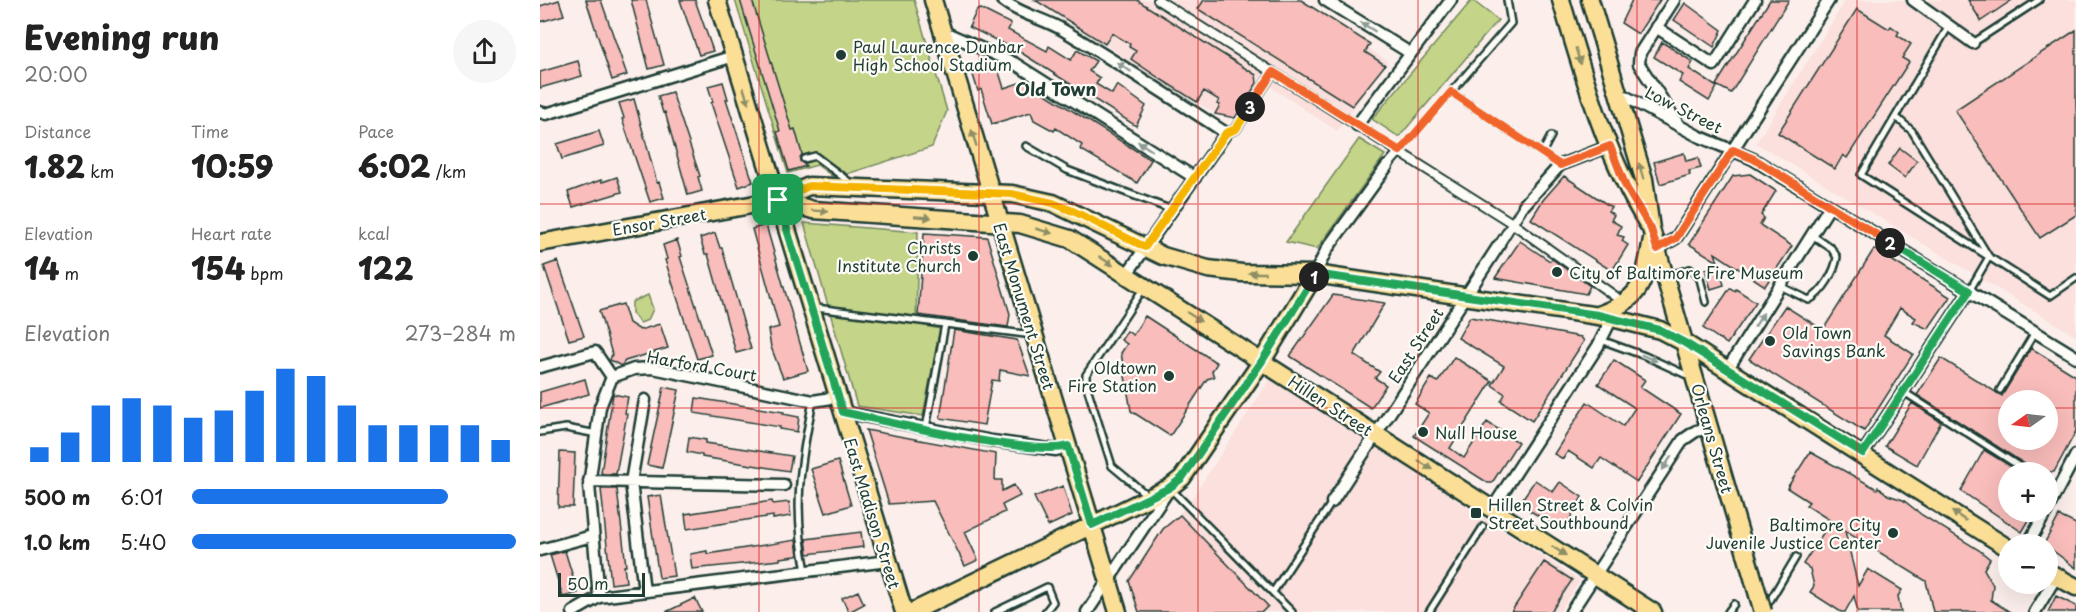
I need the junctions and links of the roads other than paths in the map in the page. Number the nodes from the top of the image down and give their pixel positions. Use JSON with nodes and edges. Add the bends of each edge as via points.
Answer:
{"nodes":[{"id":1,"x":717,"y":0,"type":"edge"},
{"id":2,"x":933,"y":0,"type":"edge"},
{"id":3,"x":1002,"y":0,"type":"edge"},
{"id":4,"x":1158,"y":0,"type":"edge"},
{"id":5,"x":1325,"y":0,"type":"edge"},
{"id":6,"x":1450,"y":0,"type":"edge"},
{"id":7,"x":1507,"y":0,"type":"edge"},
{"id":8,"x":1561,"y":0,"type":"edge"},
{"id":9,"x":1590,"y":0,"type":"edge"},
{"id":10,"x":1674,"y":0,"type":"edge"},
{"id":11,"x":1755,"y":0,"type":"edge"},
{"id":12,"x":1829,"y":0,"type":"edge"},
{"id":13,"x":1913,"y":0,"type":"edge"},
{"id":14,"x":2039,"y":0,"type":"edge"},
{"id":15,"x":1949,"y":26,"type":"junction"},
{"id":16,"x":1656,"y":27,"type":"junction"},
{"id":17,"x":942,"y":31,"type":"junction"},
{"id":18,"x":1973,"y":43,"type":"joint"},
{"id":19,"x":1410,"y":53,"type":"junction"},
{"id":20,"x":734,"y":56,"type":"junction"},
{"id":21,"x":1273,"y":72,"type":"junction"},
{"id":22,"x":1451,"y":92,"type":"junction"},
{"id":23,"x":1617,"y":92,"type":"junction"},
{"id":24,"x":540,"y":112,"type":"edge"},
{"id":25,"x":1896,"y":117,"type":"junction"},
{"id":26,"x":1357,"y":125,"type":"junction"},
{"id":27,"x":1680,"y":126,"type":"junction"},
{"id":28,"x":1226,"y":133,"type":"junction"},
{"id":29,"x":1551,"y":136,"type":"dead end"},
{"id":30,"x":1026,"y":146,"type":"dead end"},
{"id":31,"x":1610,"y":146,"type":"junction"},
{"id":32,"x":1733,"y":150,"type":"junction"},
{"id":33,"x":1400,"y":151,"type":"junction"},
{"id":34,"x":1542,"y":153,"type":"junction"},
{"id":35,"x":804,"y":159,"type":"dead end"},
{"id":36,"x":1560,"y":165,"type":"junction"},
{"id":37,"x":1387,"y":166,"type":"joint"},
{"id":38,"x":1195,"y":178,"type":"junction"},
{"id":39,"x":858,"y":188,"type":"junction"},
{"id":40,"x":991,"y":194,"type":"junction"},
{"id":41,"x":778,"y":200,"type":"junction"},
{"id":42,"x":1524,"y":205,"type":"joint"},
{"id":43,"x":1830,"y":207,"type":"junction"},
{"id":44,"x":1172,"y":210,"type":"junction"},
{"id":45,"x":1000,"y":222,"type":"junction"},
{"id":46,"x":1512,"y":223,"type":"junction"},
{"id":47,"x":1812,"y":236,"type":"junction"},
{"id":48,"x":1653,"y":238,"type":"junction"},
{"id":49,"x":540,"y":243,"type":"edge"},
{"id":50,"x":1499,"y":244,"type":"joint"},
{"id":51,"x":1145,"y":247,"type":"junction"},
{"id":52,"x":1989,"y":257,"type":"junction"},
{"id":53,"x":1127,"y":274,"type":"junction"},
{"id":54,"x":1315,"y":274,"type":"junction"},
{"id":55,"x":1665,"y":276,"type":"junction"},
{"id":56,"x":2076,"y":278,"type":"edge"},
{"id":57,"x":1145,"y":286,"type":"junction"},
{"id":58,"x":1780,"y":286,"type":"junction"},
{"id":59,"x":1969,"y":291,"type":"junction"},
{"id":60,"x":1466,"y":295,"type":"junction"},
{"id":61,"x":1616,"y":297,"type":"dead end"},
{"id":62,"x":1706,"y":302,"type":"dead end"},
{"id":63,"x":811,"y":308,"type":"junction"},
{"id":64,"x":1605,"y":316,"type":"junction"},
{"id":65,"x":945,"y":324,"type":"junction"},
{"id":66,"x":2034,"y":332,"type":"junction"},
{"id":67,"x":1034,"y":335,"type":"junction"},
{"id":68,"x":1601,"y":340,"type":"junction"},
{"id":69,"x":1685,"y":343,"type":"junction"},
{"id":70,"x":2076,"y":357,"type":"edge"},
{"id":71,"x":1262,"y":361,"type":"junction"},
{"id":72,"x":540,"y":367,"type":"edge"},
{"id":73,"x":1727,"y":370,"type":"junction"},
{"id":74,"x":612,"y":377,"type":"junction"},
{"id":75,"x":1696,"y":379,"type":"junction"},
{"id":76,"x":2000,"y":390,"type":"dead end"},
{"id":77,"x":1904,"y":392,"type":"junction"},
{"id":78,"x":645,"y":400,"type":"dead end"},
{"id":79,"x":813,"y":401,"type":"junction"},
{"id":80,"x":840,"y":405,"type":"junction"},
{"id":81,"x":926,"y":428,"type":"junction"},
{"id":82,"x":1710,"y":428,"type":"junction"},
{"id":83,"x":540,"y":432,"type":"edge"},
{"id":84,"x":597,"y":434,"type":"junction"},
{"id":85,"x":1376,"y":434,"type":"junction"},
{"id":86,"x":1068,"y":446,"type":"junction"},
{"id":87,"x":1863,"y":453,"type":"junction"},
{"id":88,"x":2076,"y":455,"type":"edge"},
{"id":89,"x":2012,"y":462,"type":"edge"},
{"id":90,"x":2058,"y":480,"type":"edge"},
{"id":91,"x":589,"y":481,"type":"junction"},
{"id":92,"x":631,"y":482,"type":"junction"},
{"id":93,"x":784,"y":485,"type":"dead end"},
{"id":94,"x":1169,"y":488,"type":"junction"},
{"id":95,"x":1150,"y":497,"type":"junction"},
{"id":96,"x":1332,"y":501,"type":"joint"},
{"id":97,"x":1492,"y":508,"type":"junction"},
{"id":98,"x":1092,"y":525,"type":"junction"},
{"id":99,"x":1483,"y":527,"type":"dead end"},
{"id":100,"x":592,"y":536,"type":"junction"},
{"id":101,"x":1998,"y":541,"type":"edge"},
{"id":102,"x":540,"y":550,"type":"edge"},
{"id":103,"x":1796,"y":557,"type":"dead end"},
{"id":104,"x":888,"y":561,"type":"junction"},
{"id":105,"x":806,"y":571,"type":"junction"},
{"id":106,"x":1595,"y":574,"type":"junction"},
{"id":107,"x":2058,"y":577,"type":"edge"},
{"id":108,"x":1109,"y":581,"type":"junction"},
{"id":109,"x":2076,"y":587,"type":"edge"},
{"id":110,"x":644,"y":591,"type":"junction"},
{"id":111,"x":1273,"y":592,"type":"junction"},
{"id":112,"x":2043,"y":594,"type":"edge"},
{"id":113,"x":599,"y":597,"type":"junction"},
{"id":114,"x":573,"y":612,"type":"edge"},
{"id":115,"x":904,"y":612,"type":"edge"},
{"id":116,"x":912,"y":612,"type":"edge"},
{"id":117,"x":995,"y":612,"type":"edge"},
{"id":118,"x":1045,"y":612,"type":"edge"},
{"id":119,"x":1087,"y":612,"type":"edge"},
{"id":120,"x":1118,"y":612,"type":"edge"},
{"id":121,"x":1292,"y":612,"type":"edge"},
{"id":122,"x":1429,"y":612,"type":"edge"},
{"id":123,"x":1571,"y":612,"type":"edge"},
{"id":124,"x":1653,"y":612,"type":"edge"},
{"id":125,"x":1728,"y":612,"type":"edge"},
{"id":126,"x":1734,"y":612,"type":"edge"},
{"id":127,"x":1763,"y":612,"type":"edge"},
{"id":128,"x":2035,"y":612,"type":"edge"}],
"edges":[{"from":1,"to":20,"type":"main road","name":"East Madison Street"},
{"from":2,"to":17,"type":"main road","name":"East Monument Street"},
{"from":28,"to":3,"type":"street","one_way":true,"via":[[1107,56],[1046,20],[1014,10]]},
{"from":4,"to":21,"type":"street"},
{"from":19,"to":5,"type":"street","one_way":true},
{"from":6,"to":19,"type":"street"},
{"from":7,"to":22,"type":"lane","via":[[1511,23]]},
{"from":8,"to":31,"type":"main road","name":"Orleans Street","one_way":true},
{"from":9,"to":23,"type":"main road","name":"Orleans Street"},
{"from":10,"to":16,"type":"street"},
{"from":11,"to":16,"type":"street","via":[[1714,64]]},
{"from":12,"to":32,"type":"street"},
{"from":13,"to":15,"type":"street"},
{"from":14,"to":18,"type":"lane"},
{"from":15,"to":18,"type":"street"},
{"from":15,"to":25,"type":"lane"},
{"from":16,"to":27,"type":"street","via":[[1640,53],[1639,64]]},
{"from":38,"to":17,"type":"street","one_way":true,"via":[[1014,63]]},
{"from":40,"to":17,"type":"main road","name":"East Monument Street","one_way":true},
{"from":19,"to":26,"type":"street"},
{"from":20,"to":24,"type":"street","via":[[546,114]]},
{"from":20,"to":41,"type":"main road","name":"East Madison Street","one_way":true},
{"from":21,"to":26,"type":"street"},
{"from":21,"to":28,"type":"street","via":[[1236,129]]},
{"from":22,"to":33,"type":"lane"},
{"from":22,"to":34,"type":"lane"},
{"from":23,"to":27,"type":"street","name":"Low Street"},
{"from":48,"to":23,"type":"main road","name":"Orleans Street","one_way":true,"via":[[1644,179]]},
{"from":25,"to":52,"type":"lane","via":[[1912,130]]},
{"from":25,"to":52,"type":"lane","via":[[1861,175]]},
{"from":26,"to":33,"type":"street"},
{"from":27,"to":32,"type":"street","name":"Low Street"},
{"from":28,"to":38,"type":"street"},
{"from":29,"to":34,"type":"lane"},
{"from":30,"to":44,"type":"lane","via":[[1067,170]]},
{"from":31,"to":36,"type":"street","name":"East Street"},
{"from":31,"to":48,"type":"main road","name":"Orleans Street"},
{"from":32,"to":43,"type":"street","name":"Low Street"},
{"from":32,"to":48,"type":"street","via":[[1676,238]]},
{"from":33,"to":37,"type":"street"},
{"from":33,"to":46,"type":"street"},
{"from":34,"to":36,"type":"lane"},
{"from":35,"to":39,"type":"lane","via":[[815,156]]},
{"from":36,"to":42,"type":"street","name":"East Street"},
{"from":37,"to":54,"type":"street","via":[[1327,249]]},
{"from":38,"to":44,"type":"street"},
{"from":39,"to":40,"type":"main road","name":"Ensor Street"},
{"from":39,"to":41,"type":"main road","name":"Ensor Street","via":[[809,186]]},
{"from":40,"to":45,"type":"main road","name":"East Monument Street"},
{"from":40,"to":51,"type":"main road","name":"Ensor Street","via":[[1012,194],[1053,203]]},
{"from":41,"to":45,"type":"main road","name":"Ensor Street","one_way":true,"via":[[813,210]]},
{"from":41,"to":49,"type":"main road","name":"Ensor Street"},
{"from":41,"to":63,"type":"main road","name":"East Madison Street"},
{"from":42,"to":46,"type":"street","name":"East Street"},
{"from":43,"to":47,"type":"street"},
{"from":43,"to":59,"type":"street","name":"Low Street"},
{"from":44,"to":51,"type":"street"},
{"from":45,"to":53,"type":"main road","name":"Hillen Street","one_way":true,"via":[[1070,239]]},
{"from":45,"to":67,"type":"main road","name":"East Monument Street"},
{"from":46,"to":50,"type":"street","name":"East Street"},
{"from":46,"to":61,"type":"street"},
{"from":47,"to":58,"type":"street"},
{"from":47,"to":58,"type":"lane","via":[[1832,248],[1837,256],[1836,266],[1818,295],[1809,300]]},
{"from":48,"to":55,"type":"main road","name":"Orleans Street"},
{"from":48,"to":64,"type":"main road","via":[[1641,288]]},
{"from":50,"to":60,"type":"street","name":"East Street"},
{"from":51,"to":53,"type":"street"},
{"from":54,"to":51,"type":"main road","name":"Ensor Street","one_way":true,"via":[[1223,271],[1182,262]]},
{"from":52,"to":56,"type":"lane","via":[[2050,296]]},
{"from":52,"to":59,"type":"lane"},
{"from":53,"to":57,"type":"main road","name":"Hillen Street"},
{"from":54,"to":60,"type":"main road","name":"Ensor Street"},
{"from":54,"to":71,"type":"main road"},
{"from":55,"to":62,"type":"lane","via":[[1690,269],[1697,273]]},
{"from":55,"to":69,"type":"main road","name":"Orleans Street"},
{"from":57,"to":71,"type":"main road","name":"Hillen Street","one_way":true},
{"from":57,"to":95,"type":"lane","via":[[1086,375],[1086,384],[1112,466]]},
{"from":73,"to":58,"type":"street","one_way":true},
{"from":59,"to":66,"type":"street","name":"Low Street"},
{"from":59,"to":77,"type":"street"},
{"from":60,"to":64,"type":"main road","name":"Ensor Street"},
{"from":60,"to":85,"type":"street","name":"East Street"},
{"from":63,"to":65,"type":"lane"},
{"from":63,"to":80,"type":"main road","name":"East Madison Street"},
{"from":64,"to":68,"type":"street"},
{"from":64,"to":69,"type":"main road","name":"Ensor Street","via":[[1660,330]]},
{"from":65,"to":67,"type":"lane"},
{"from":65,"to":81,"type":"lane"},
{"from":66,"to":70,"type":"street","name":"Low Street"},
{"from":66,"to":76,"type":"lane"},
{"from":67,"to":86,"type":"main road","name":"East Monument Street"},
{"from":68,"to":75,"type":"lane","one_way":true},
{"from":68,"to":97,"type":"street"},
{"from":69,"to":73,"type":"main road","name":"Ensor Street"},
{"from":69,"to":75,"type":"main road","name":"Orleans Street"},
{"from":71,"to":85,"type":"main road","name":"Hillen Street"},
{"from":71,"to":94,"type":"main road","via":[[1194,465]]},
{"from":72,"to":74,"type":"street","via":[[595,352]]},
{"from":73,"to":87,"type":"main road","name":"Ensor Street"},
{"from":74,"to":79,"type":"street","name":"Harford Court","via":[[634,369],[653,368]]},
{"from":74,"to":84,"type":"street","via":[[604,393]]},
{"from":75,"to":82,"type":"main road","name":"Orleans Street"},
{"from":77,"to":87,"type":"street"},
{"from":77,"to":89,"type":"lane"},
{"from":78,"to":92,"type":"street"},
{"from":79,"to":80,"type":"street","name":"Harford Court"},
{"from":79,"to":105,"type":"lane","via":[[799,470],[798,516]]},
{"from":80,"to":81,"type":"street"},
{"from":80,"to":104,"type":"main road","name":"East Madison Street"},
{"from":81,"to":86,"type":"street","via":[[1056,450]]},
{"from":82,"to":106,"type":"street","one_way":true,"via":[[1683,440]]},
{"from":82,"to":127,"type":"main road","name":"Orleans Street","bridge":true},
{"from":83,"to":84,"type":"lane","via":[[566,428]]},
{"from":84,"to":91,"type":"street"},
{"from":85,"to":96,"type":"street","name":"East Street"},
{"from":85,"to":97,"type":"main road","name":"Hillen Street","one_way":true},
{"from":86,"to":98,"type":"main road","name":"East Monument Street"},
{"from":101,"to":87,"type":"main road","name":"Ensor Street","one_way":true},
{"from":88,"to":90,"type":"street"},
{"from":91,"to":92,"type":"street"},
{"from":91,"to":100,"type":"street"},
{"from":92,"to":93,"type":"street"},
{"from":92,"to":110,"type":"street"},
{"from":94,"to":95,"type":"main road"},
{"from":94,"to":108,"type":"street"},
{"from":94,"to":111,"type":"lane"},
{"from":95,"to":98,"type":"main road"},
{"from":96,"to":111,"type":"lane","name":"East Street"},
{"from":97,"to":106,"type":"main road","name":"Hillen Street","one_way":true},
{"from":98,"to":108,"type":"main road","name":"East Monument Street"},
{"from":98,"to":116,"type":"main road"},
{"from":99,"to":122,"type":"lane"},
{"from":100,"to":102,"type":"street"},
{"from":100,"to":113,"type":"street"},
{"from":103,"to":127,"type":"lane"},
{"from":104,"to":105,"type":"street"},
{"from":104,"to":115,"type":"main road","name":"East Madison Street"},
{"from":105,"to":110,"type":"street"},
{"from":106,"to":123,"type":"street"},
{"from":106,"to":124,"type":"main road","name":"Hillen Street"},
{"from":107,"to":109,"type":"main road"},
{"from":108,"to":119,"type":"street"},
{"from":108,"to":120,"type":"main road","name":"East Monument Street"},
{"from":110,"to":113,"type":"street"},
{"from":111,"to":121,"type":"lane"},
{"from":112,"to":128,"type":"street"},
{"from":113,"to":114,"type":"street"},
{"from":117,"to":118,"type":"lane","via":[[1047,587],[1053,602]]},
{"from":125,"to":126,"type":"lane","via":[[1734,604]]}]}
